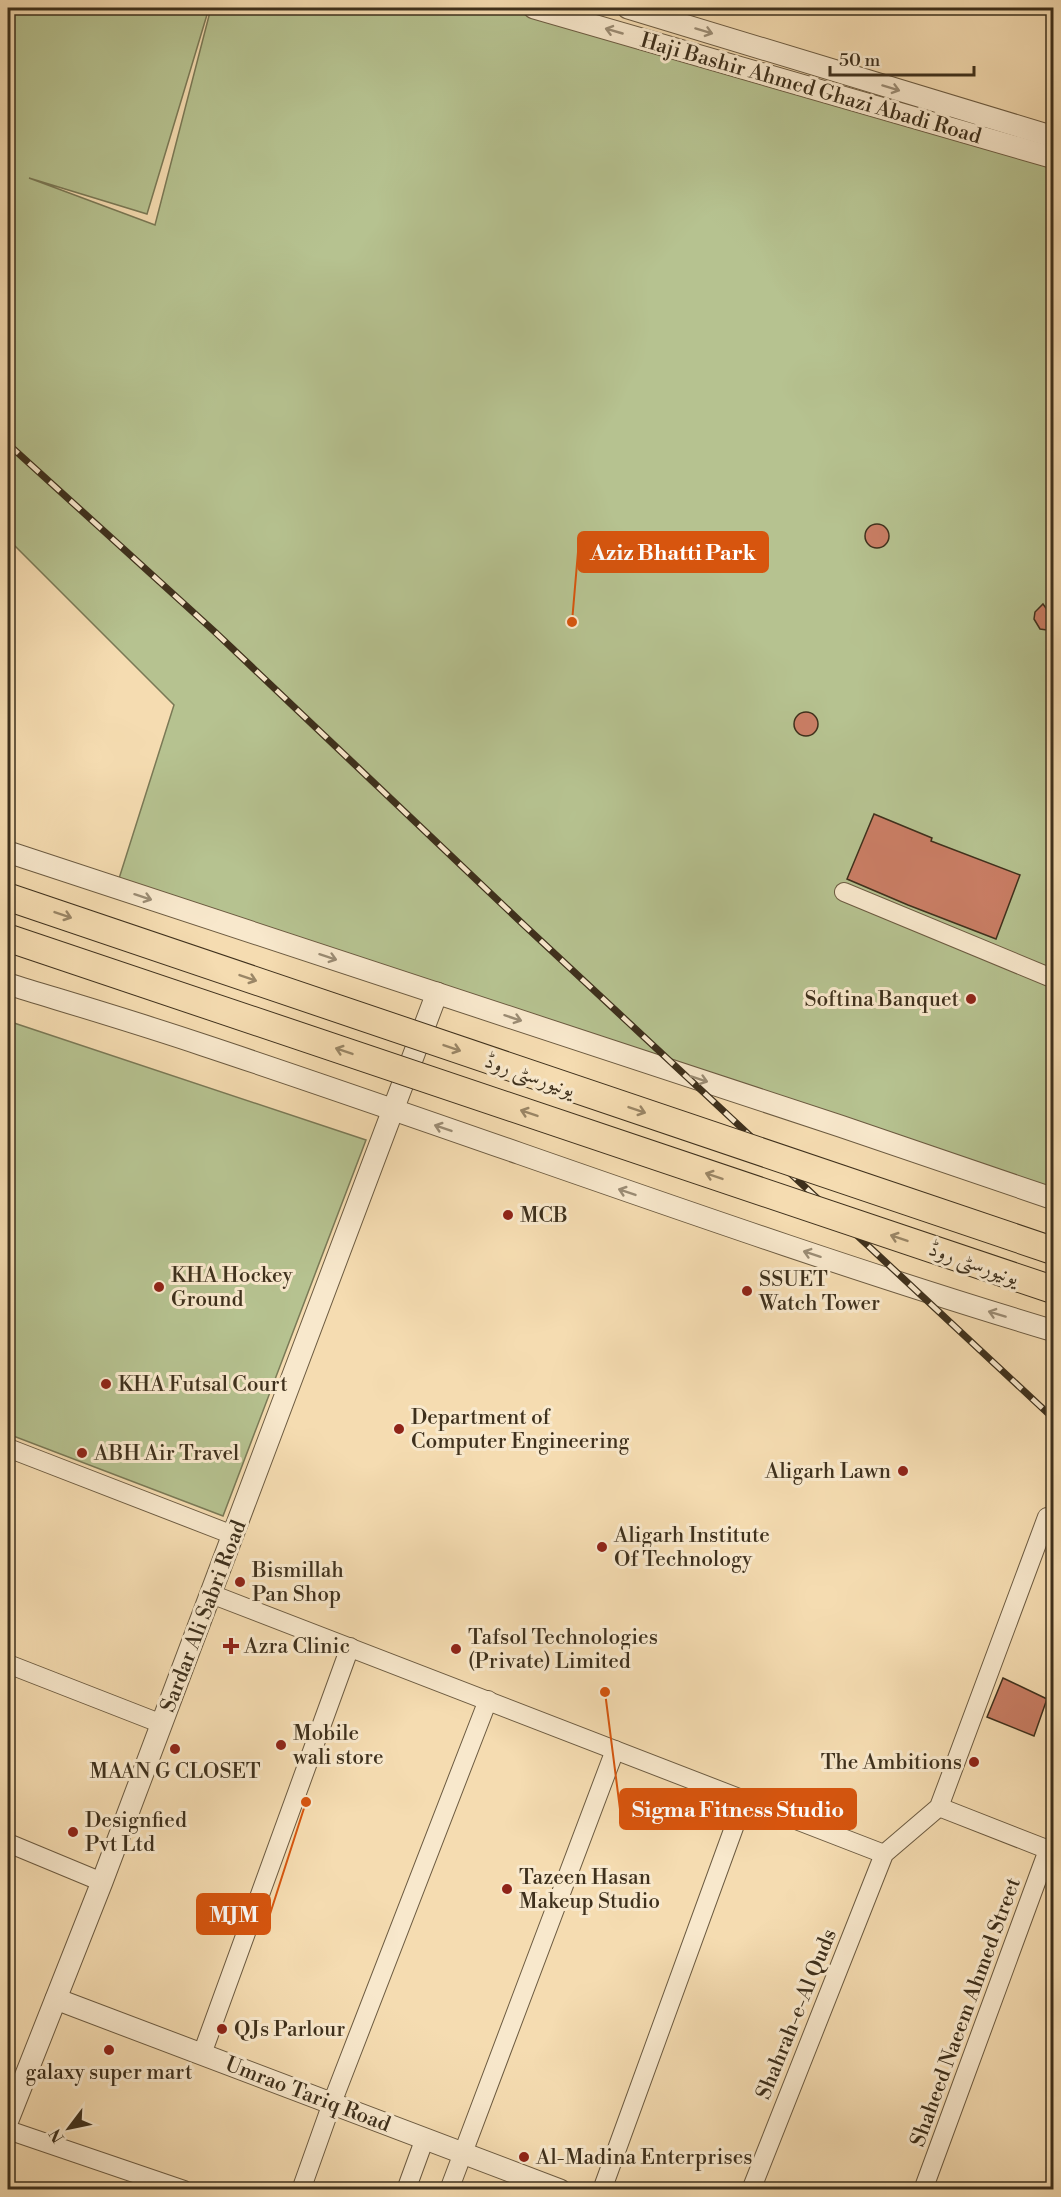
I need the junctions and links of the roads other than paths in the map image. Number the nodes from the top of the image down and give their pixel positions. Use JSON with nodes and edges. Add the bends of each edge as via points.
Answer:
{"nodes":[{"id":1,"x":534,"y":8,"type":"edge"},
{"id":2,"x":628,"y":8,"type":"edge"},
{"id":3,"x":1053,"y":137,"type":"edge"},
{"id":4,"x":1053,"y":158,"type":"edge"},
{"id":5,"x":8,"y":852,"type":"edge"},
{"id":6,"x":844,"y":892,"type":"dead end"},
{"id":7,"x":8,"y":897,"type":"edge"},
{"id":8,"x":8,"y":938,"type":"edge"},
{"id":9,"x":1053,"y":979,"type":"edge"},
{"id":10,"x":8,"y":984,"type":"edge"},
{"id":11,"x":437,"y":993,"type":"junction"},
{"id":12,"x":394,"y":1111,"type":"junction"},
{"id":13,"x":1053,"y":1199,"type":"edge"},
{"id":14,"x":1053,"y":1251,"type":"edge"},
{"id":15,"x":1053,"y":1290,"type":"edge"},
{"id":16,"x":1053,"y":1331,"type":"edge"},
{"id":17,"x":8,"y":1448,"type":"edge"},
{"id":18,"x":1047,"y":1517,"type":"dead end"},
{"id":19,"x":233,"y":1535,"type":"junction"},
{"id":20,"x":211,"y":1594,"type":"junction"},
{"id":21,"x":350,"y":1647,"type":"junction"},
{"id":22,"x":8,"y":1664,"type":"edge"},
{"id":23,"x":488,"y":1700,"type":"junction"},
{"id":24,"x":162,"y":1724,"type":"junction"},
{"id":25,"x":615,"y":1750,"type":"junction"},
{"id":26,"x":744,"y":1800,"type":"junction"},
{"id":27,"x":939,"y":1807,"type":"junction"},
{"id":28,"x":8,"y":1844,"type":"edge"},
{"id":29,"x":1051,"y":1851,"type":"edge"},
{"id":30,"x":884,"y":1854,"type":"junction"},
{"id":31,"x":102,"y":1882,"type":"junction"},
{"id":32,"x":56,"y":1999,"type":"junction"},
{"id":33,"x":202,"y":2054,"type":"junction"},
{"id":34,"x":332,"y":2103,"type":"junction"},
{"id":35,"x":8,"y":2120,"type":"edge"},
{"id":36,"x":8,"y":2130,"type":"edge"},
{"id":37,"x":425,"y":2138,"type":"junction"},
{"id":38,"x":464,"y":2153,"type":"junction"},
{"id":39,"x":184,"y":2190,"type":"edge"},
{"id":40,"x":301,"y":2190,"type":"edge"},
{"id":41,"x":406,"y":2190,"type":"edge"},
{"id":42,"x":449,"y":2190,"type":"edge"},
{"id":43,"x":560,"y":2190,"type":"edge"},
{"id":44,"x":602,"y":2190,"type":"edge"},
{"id":45,"x":751,"y":2190,"type":"edge"},
{"id":46,"x":923,"y":2190,"type":"edge"}],
"edges":[{"from":4,"to":1,"type":"street","name":"Haji Bashir Ahmed Ghazi Abadi Road","one_way":true},
{"from":2,"to":3,"type":"street","name":"Haji Bashir Ahmed Ghazi Abadi Road","one_way":true},
{"from":5,"to":11,"type":"street","one_way":true},
{"from":6,"to":9,"type":"street"},
{"from":7,"to":14,"type":"main road","name":"یونیورسٹی روڈ","one_way":true,"bridge":true},
{"from":15,"to":8,"type":"main road","name":"یونیورسٹی روڈ","one_way":true,"bridge":true},
{"from":10,"to":12,"type":"street","via":[[202,1044]]},
{"from":11,"to":12,"type":"street","name":"Sardar Ali Sabri Road"},
{"from":11,"to":13,"type":"street","one_way":true},
{"from":16,"to":12,"type":"street","one_way":true,"via":[[698,1217]]},
{"from":12,"to":19,"type":"street","name":"Sardar Ali Sabri Road"},
{"from":17,"to":19,"type":"street"},
{"from":18,"to":27,"type":"street"},
{"from":19,"to":20,"type":"street","name":"Sardar Ali Sabri Road"},
{"from":20,"to":21,"type":"street"},
{"from":20,"to":24,"type":"street","name":"Sardar Ali Sabri Road"},
{"from":21,"to":23,"type":"street"},
{"from":21,"to":33,"type":"street"},
{"from":22,"to":24,"type":"street"},
{"from":23,"to":25,"type":"street"},
{"from":23,"to":34,"type":"street"},
{"from":24,"to":31,"type":"street","name":"Sardar Ali Sabri Road"},
{"from":25,"to":26,"type":"street"},
{"from":25,"to":38,"type":"street"},
{"from":26,"to":30,"type":"street"},
{"from":26,"to":44,"type":"street"},
{"from":27,"to":29,"type":"street"},
{"from":27,"to":30,"type":"street"},
{"from":28,"to":31,"type":"street"},
{"from":29,"to":46,"type":"street","name":"Shaheed Naeem Ahmed Street"},
{"from":30,"to":45,"type":"street","name":"Shahrah-e-Al Quds"},
{"from":31,"to":32,"type":"street","name":"Sardar Ali Sabri Road"},
{"from":32,"to":33,"type":"street","name":"Umrao Tariq Road"},
{"from":32,"to":35,"type":"street","name":"Sardar Ali Sabri Road"},
{"from":33,"to":34,"type":"street","name":"Umrao Tariq Road"},
{"from":34,"to":37,"type":"street","name":"Umrao Tariq Road"},
{"from":34,"to":40,"type":"street"},
{"from":36,"to":39,"type":"street"},
{"from":37,"to":38,"type":"street","name":"Umrao Tariq Road"},
{"from":37,"to":41,"type":"street"},
{"from":38,"to":42,"type":"street"},
{"from":38,"to":43,"type":"street","name":"Umrao Tariq Road"}]}
